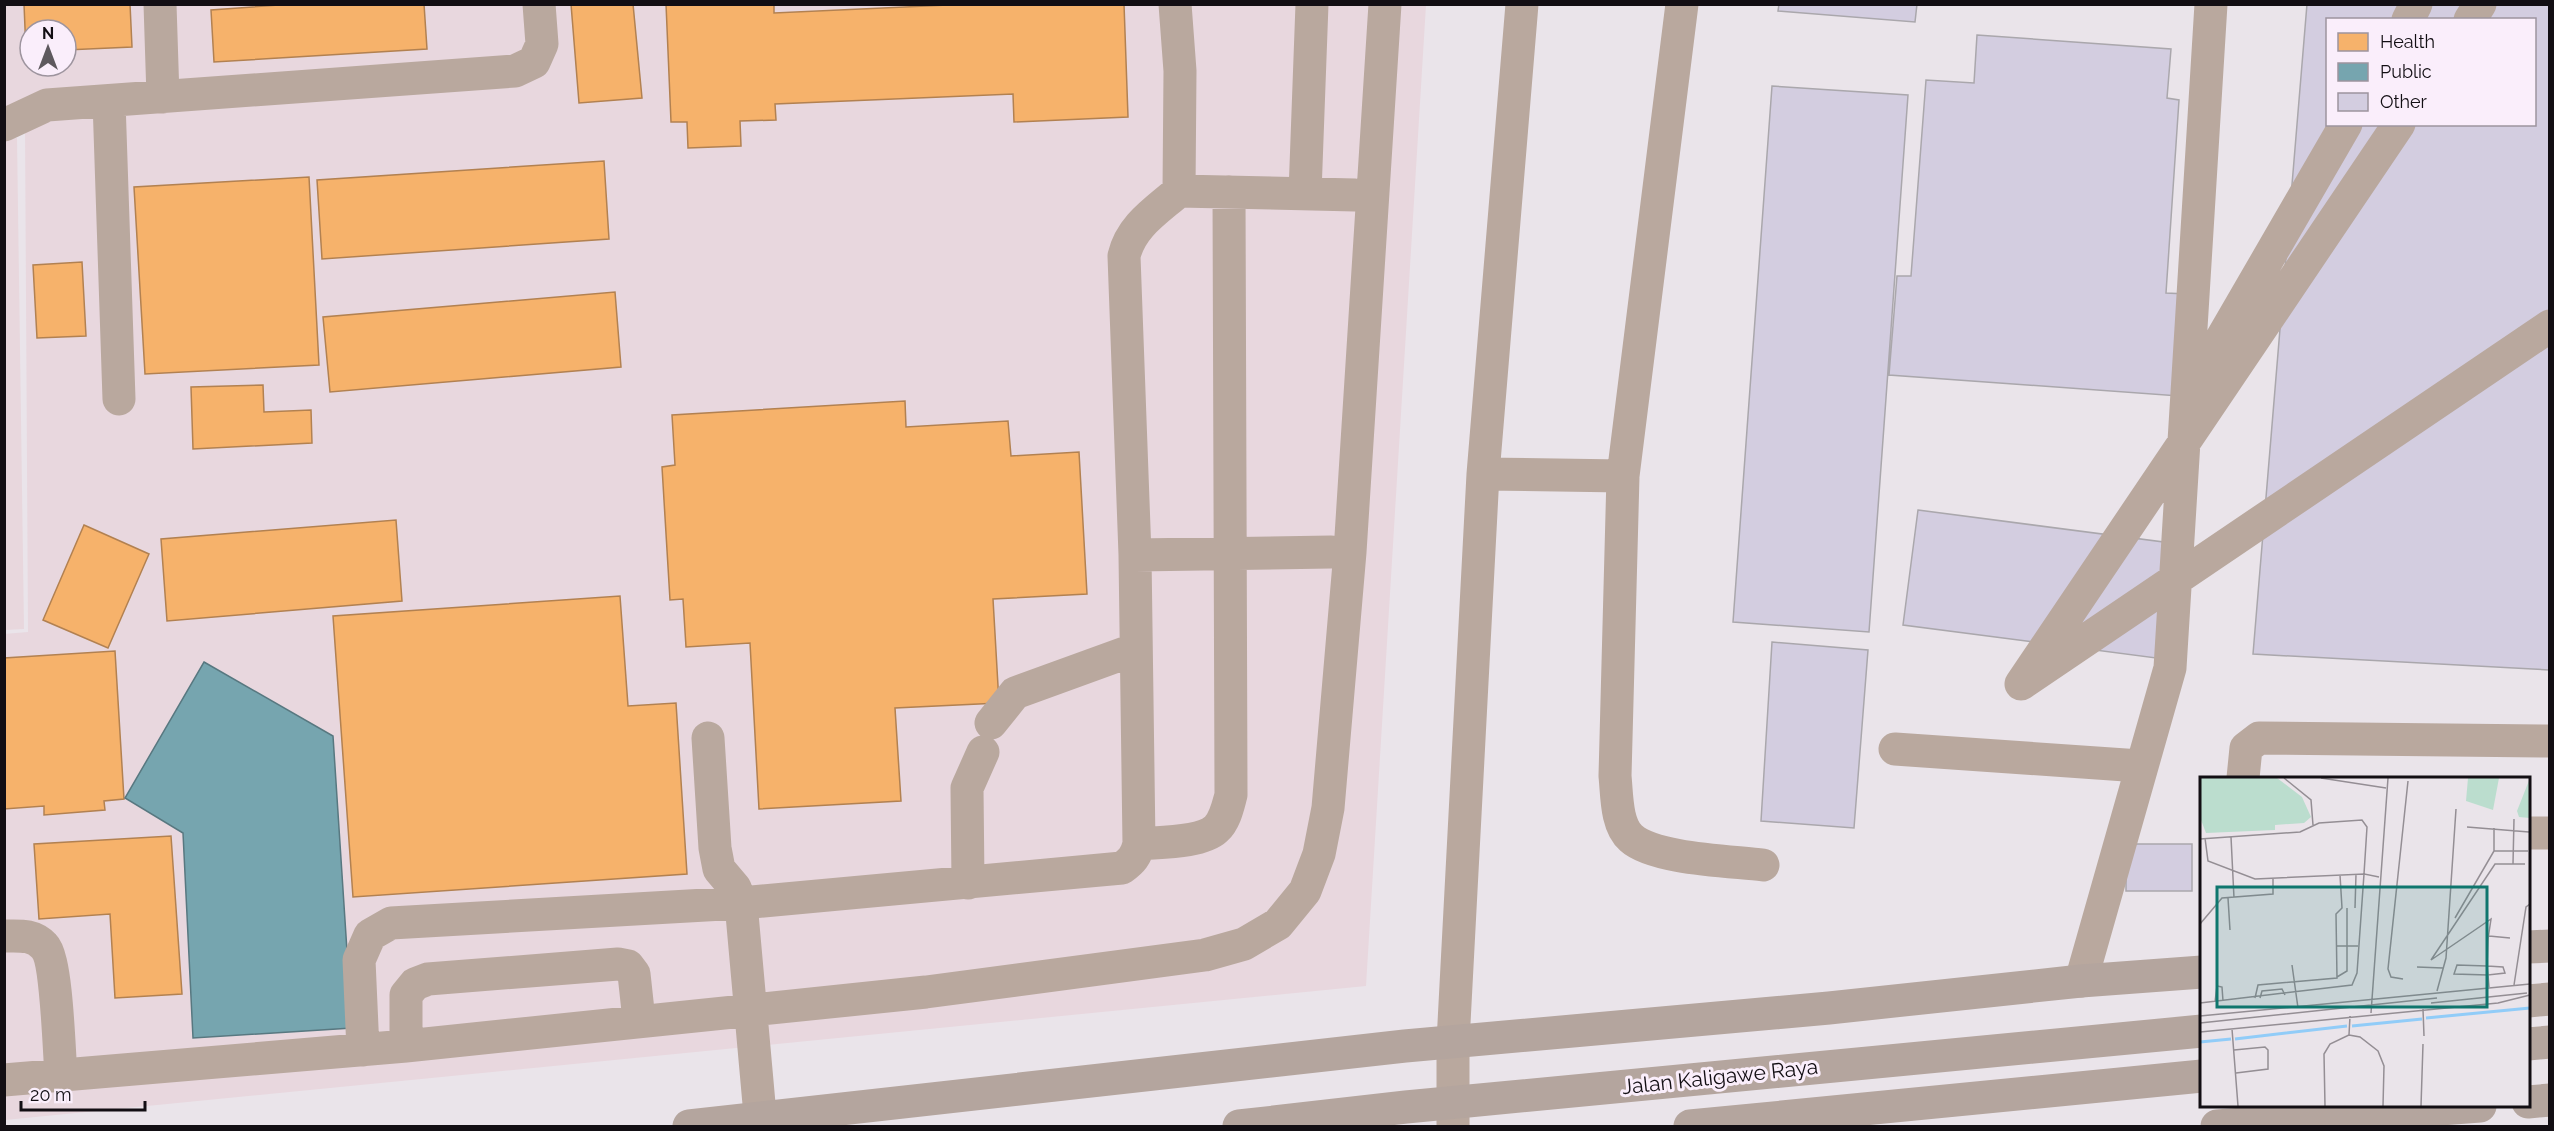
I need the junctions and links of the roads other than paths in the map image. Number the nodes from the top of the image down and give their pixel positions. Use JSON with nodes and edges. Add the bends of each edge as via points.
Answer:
{"nodes":[{"id":1,"x":160,"y":4,"type":"edge"},
{"id":2,"x":538,"y":4,"type":"edge"},
{"id":3,"x":1175,"y":4,"type":"edge"},
{"id":4,"x":1311,"y":4,"type":"edge"},
{"id":5,"x":1384,"y":4,"type":"edge"},
{"id":6,"x":1522,"y":4,"type":"edge"},
{"id":7,"x":1682,"y":4,"type":"edge"},
{"id":8,"x":2211,"y":4,"type":"edge"},
{"id":9,"x":2416,"y":4,"type":"edge"},
{"id":10,"x":2480,"y":4,"type":"edge"},
{"id":11,"x":2409,"y":18,"type":"edge"},
{"id":12,"x":2471,"y":18,"type":"edge"},
{"id":13,"x":163,"y":98,"type":"junction"},
{"id":14,"x":109,"y":101,"type":"junction"},
{"id":15,"x":4,"y":125,"type":"edge"},
{"id":16,"x":2345,"y":126,"type":"edge"},
{"id":17,"x":2398,"y":126,"type":"edge"},
{"id":18,"x":1179,"y":191,"type":"junction"},
{"id":19,"x":1229,"y":192,"type":"junction"},
{"id":20,"x":1305,"y":193,"type":"junction"},
{"id":21,"x":1355,"y":195,"type":"dead end"},
{"id":22,"x":2550,"y":326,"type":"edge"},
{"id":23,"x":119,"y":399,"type":"dead end"},
{"id":24,"x":1483,"y":474,"type":"junction"},
{"id":25,"x":1623,"y":476,"type":"junction"},
{"id":26,"x":1231,"y":552,"type":"junction"},
{"id":27,"x":1330,"y":552,"type":"dead end"},
{"id":28,"x":1135,"y":555,"type":"junction"},
{"id":29,"x":1136,"y":649,"type":"junction"},
{"id":30,"x":2021,"y":684,"type":"junction"},
{"id":31,"x":708,"y":738,"type":"dead end"},
{"id":32,"x":2550,"y":741,"type":"edge"},
{"id":33,"x":1895,"y":749,"type":"dead end"},
{"id":34,"x":2140,"y":766,"type":"junction"},
{"id":35,"x":2243,"y":777,"type":"edge"},
{"id":36,"x":2530,"y":833,"type":"edge"},
{"id":37,"x":2550,"y":833,"type":"edge"},
{"id":38,"x":1139,"y":844,"type":"junction"},
{"id":39,"x":1763,"y":865,"type":"dead end"},
{"id":40,"x":968,"y":883,"type":"junction"},
{"id":41,"x":741,"y":903,"type":"junction"},
{"id":42,"x":4,"y":936,"type":"edge"},
{"id":43,"x":2550,"y":946,"type":"edge"},
{"id":44,"x":2530,"y":947,"type":"edge"},
{"id":45,"x":2200,"y":972,"type":"edge"},
{"id":46,"x":2081,"y":981,"type":"junction"},
{"id":47,"x":2550,"y":999,"type":"edge"},
{"id":48,"x":2530,"y":1001,"type":"edge"},
{"id":49,"x":751,"y":1009,"type":"junction"},
{"id":50,"x":639,"y":1020,"type":"junction"},
{"id":51,"x":2200,"y":1031,"type":"edge"},
{"id":52,"x":1453,"y":1042,"type":"junction"},
{"id":53,"x":2550,"y":1042,"type":"edge"},
{"id":54,"x":2530,"y":1044,"type":"edge"},
{"id":55,"x":406,"y":1046,"type":"junction"},
{"id":56,"x":363,"y":1050,"type":"junction"},
{"id":57,"x":61,"y":1076,"type":"junction"},
{"id":58,"x":2200,"y":1076,"type":"edge"},
{"id":59,"x":4,"y":1080,"type":"edge"},
{"id":60,"x":2550,"y":1100,"type":"edge"},
{"id":61,"x":2530,"y":1102,"type":"edge"},
{"id":62,"x":2468,"y":1107,"type":"edge"},
{"id":63,"x":1453,"y":1115,"type":"edge"},
{"id":64,"x":761,"y":1123,"type":"edge"},
{"id":65,"x":689,"y":1126,"type":"edge"},
{"id":66,"x":1239,"y":1126,"type":"edge"},
{"id":67,"x":1690,"y":1126,"type":"edge"},
{"id":68,"x":2217,"y":1126,"type":"edge"}],
"edges":[{"from":1,"to":13,"type":"lane"},
{"from":2,"to":13,"type":"lane","via":[[542,44],[534,62],[515,70]]},
{"from":3,"to":18,"type":"lane","via":[[1180,70]]},
{"from":4,"to":20,"type":"lane"},
{"from":5,"to":49,"type":"lane","via":[[1350,552],[1329,797],[1320,854],[1305,891],[1278,924],[1244,944],[1205,955],[926,992]]},
{"from":6,"to":24,"type":"lane"},
{"from":7,"to":25,"type":"lane"},
{"from":8,"to":34,"type":"lane","via":[[2170,668]]},
{"from":9,"to":11,"type":"lane"},
{"from":10,"to":12,"type":"lane"},
{"from":13,"to":14,"type":"lane"},
{"from":14,"to":15,"type":"lane","via":[[47,105]]},
{"from":14,"to":23,"type":"lane"},
{"from":16,"to":30,"type":"lane"},
{"from":17,"to":30,"type":"lane"},
{"from":18,"to":19,"type":"lane"},
{"from":18,"to":28,"type":"lane","via":[[1139,225],[1128,240],[1124,256]]},
{"from":19,"to":20,"type":"lane"},
{"from":19,"to":26,"type":"lane"},
{"from":20,"to":21,"type":"lane"},
{"from":22,"to":30,"type":"lane"},
{"from":24,"to":25,"type":"lane"},
{"from":24,"to":52,"type":"lane"},
{"from":25,"to":39,"type":"lane","via":[[1615,776],[1620,815],[1630,837],[1649,849]]},
{"from":26,"to":27,"type":"lane"},
{"from":26,"to":28,"type":"lane"},
{"from":26,"to":38,"type":"lane","via":[[1231,795],[1226,813],[1216,830],[1197,837]]},
{"from":28,"to":29,"type":"lane"},
{"from":29,"to":38,"type":"lane"},
{"from":29,"to":40,"type":"lane","via":[[1015,693],[987,737],[967,788]]},
{"from":31,"to":41,"type":"lane","via":[[715,848],[720,869]]},
{"from":32,"to":35,"type":"lane","via":[[2259,738],[2246,748]]},
{"from":33,"to":34,"type":"lane"},
{"from":34,"to":46,"type":"lane"},
{"from":36,"to":37,"type":"lane"},
{"from":38,"to":40,"type":"lane","via":[[1137,854],[1122,868]]},
{"from":40,"to":41,"type":"lane"},
{"from":41,"to":49,"type":"lane"},
{"from":41,"to":56,"type":"lane","via":[[391,923],[370,935],[360,960]]},
{"from":42,"to":57,"type":"lane","via":[[28,935],[45,946],[52,964]]},
{"from":43,"to":44,"type":"highway"},
{"from":45,"to":46,"type":"highway"},
{"from":46,"to":52,"type":"highway"},
{"from":47,"to":48,"type":"highway"},
{"from":49,"to":50,"type":"lane"},
{"from":49,"to":64,"type":"lane"},
{"from":50,"to":55,"type":"lane"},
{"from":50,"to":55,"type":"lane","via":[[634,974],[628,966],[618,964],[428,979],[415,984],[406,995]]},
{"from":51,"to":63,"type":"highway","name":"Jalan Kaligawe Raya"},
{"from":52,"to":63,"type":"lane"},
{"from":52,"to":64,"type":"highway"},
{"from":53,"to":54,"type":"highway"},
{"from":55,"to":56,"type":"lane"},
{"from":56,"to":57,"type":"lane"},
{"from":57,"to":59,"type":"lane"},
{"from":58,"to":67,"type":"highway"},
{"from":60,"to":61,"type":"highway"},
{"from":62,"to":68,"type":"highway"},
{"from":63,"to":66,"type":"highway","name":"Jalan Kaligawe Raya"},
{"from":64,"to":65,"type":"highway"}]}
